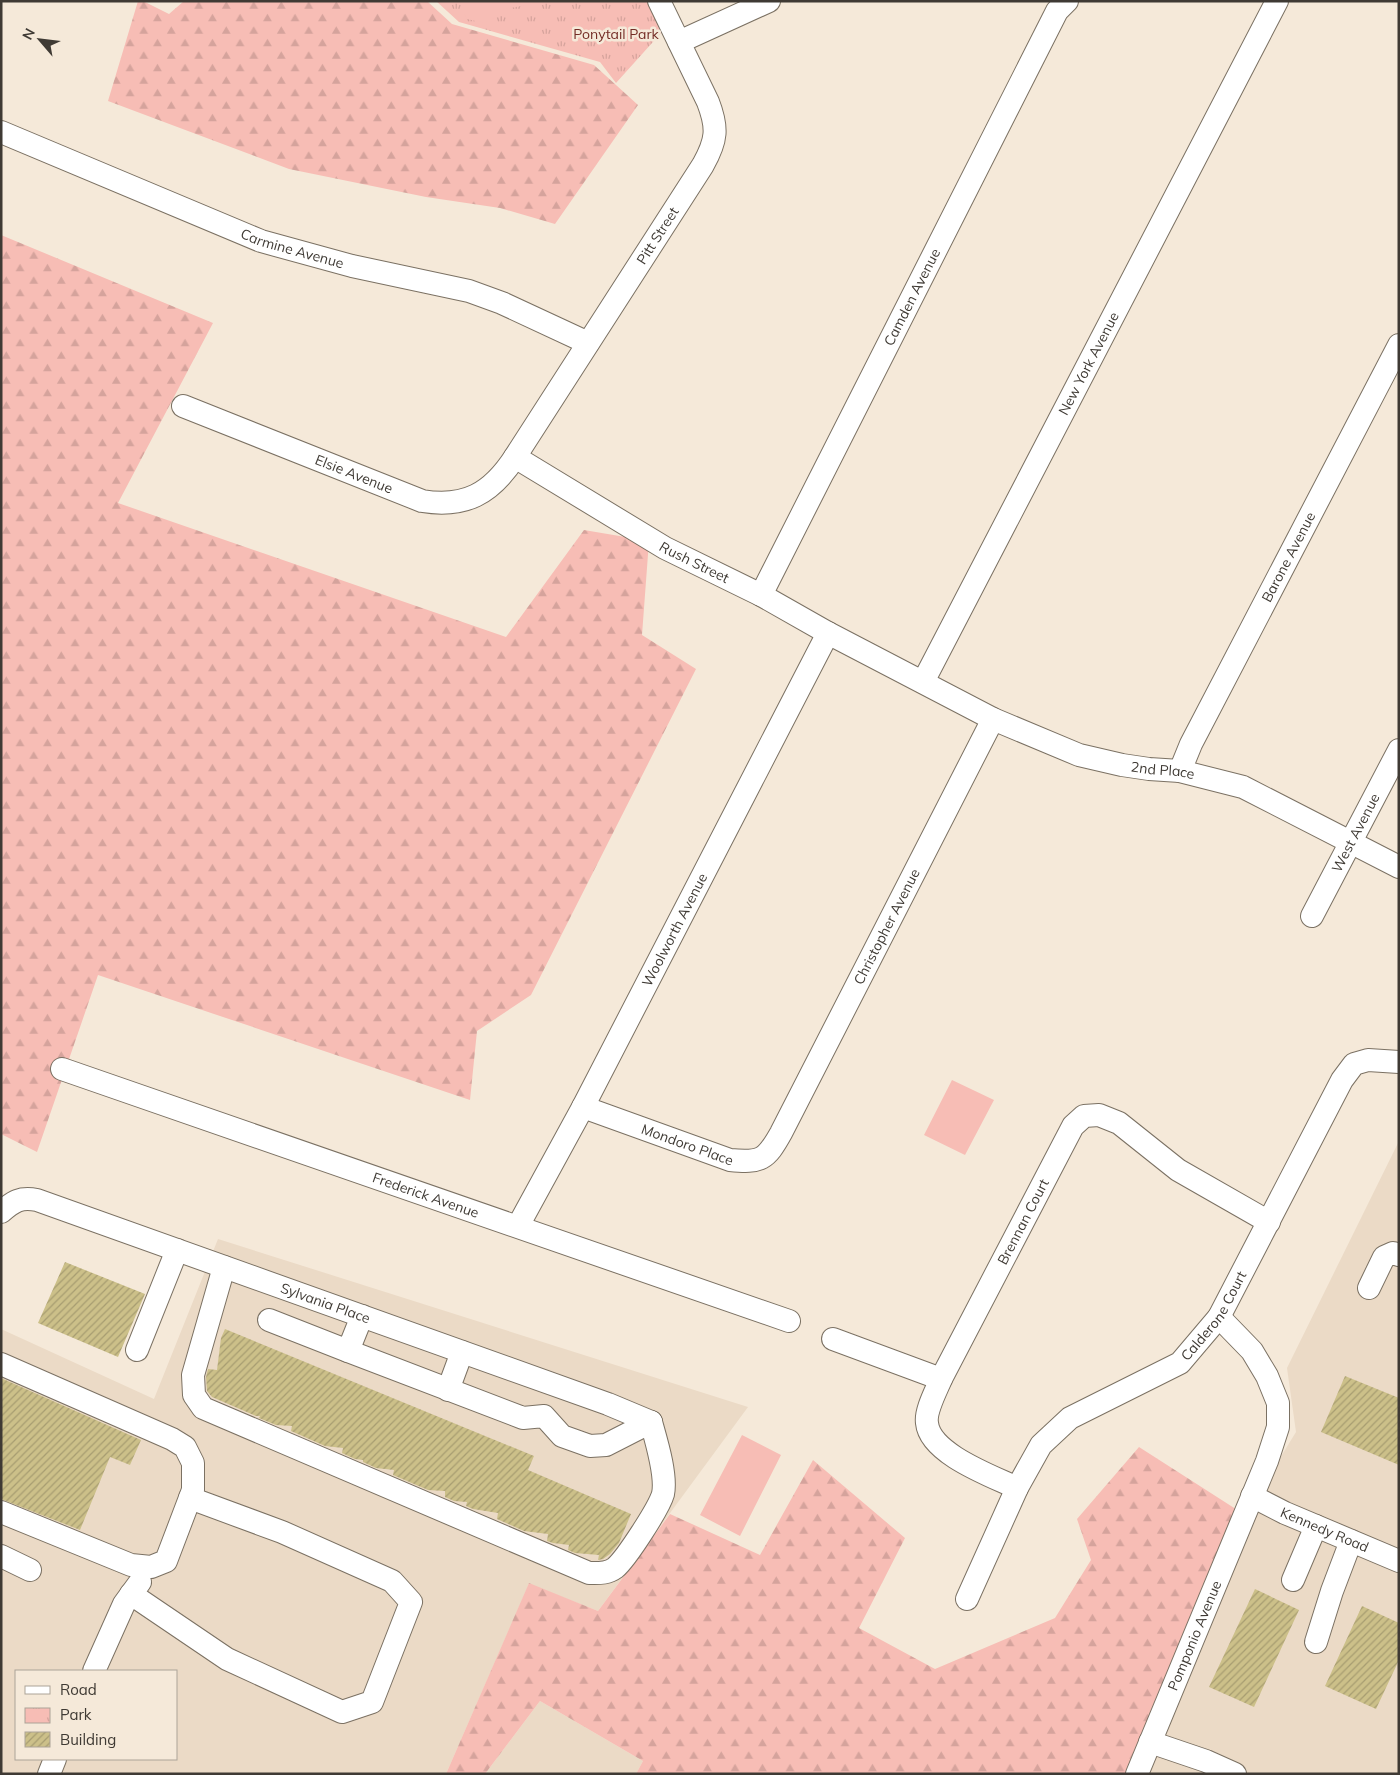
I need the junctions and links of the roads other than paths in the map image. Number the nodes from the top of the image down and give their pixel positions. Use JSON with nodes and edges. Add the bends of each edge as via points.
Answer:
{"nodes":[{"id":1,"x":659,"y":1,"type":"edge"},
{"id":2,"x":769,"y":1,"type":"edge"},
{"id":3,"x":1067,"y":1,"type":"edge"},
{"id":4,"x":1277,"y":1,"type":"edge"},
{"id":5,"x":679,"y":42,"type":"junction"},
{"id":6,"x":1,"y":132,"type":"edge"},
{"id":7,"x":588,"y":343,"type":"junction"},
{"id":8,"x":1399,"y":345,"type":"edge"},
{"id":9,"x":184,"y":406,"type":"dead end"},
{"id":10,"x":514,"y":457,"type":"junction"},
{"id":11,"x":761,"y":596,"type":"junction"},
{"id":12,"x":828,"y":633,"type":"junction"},
{"id":13,"x":923,"y":682,"type":"junction"},
{"id":14,"x":993,"y":719,"type":"junction"},
{"id":15,"x":1399,"y":750,"type":"edge"},
{"id":16,"x":1180,"y":771,"type":"junction"},
{"id":17,"x":1351,"y":843,"type":"junction"},
{"id":18,"x":1399,"y":867,"type":"edge"},
{"id":19,"x":1312,"y":916,"type":"dead end"},
{"id":20,"x":1399,"y":1062,"type":"edge"},
{"id":21,"x":62,"y":1069,"type":"dead end"},
{"id":22,"x":583,"y":1107,"type":"junction"},
{"id":23,"x":782,"y":1133,"type":"joint"},
{"id":24,"x":1,"y":1212,"type":"edge"},
{"id":25,"x":1269,"y":1222,"type":"junction"},
{"id":26,"x":518,"y":1226,"type":"junction"},
{"id":27,"x":177,"y":1250,"type":"junction"},
{"id":28,"x":1399,"y":1255,"type":"edge"},
{"id":29,"x":224,"y":1267,"type":"junction"},
{"id":30,"x":1369,"y":1288,"type":"dead end"},
{"id":31,"x":362,"y":1316,"type":"junction"},
{"id":32,"x":1219,"y":1317,"type":"junction"},
{"id":33,"x":269,"y":1320,"type":"dead end"},
{"id":34,"x":789,"y":1321,"type":"dead end"},
{"id":35,"x":833,"y":1339,"type":"dead end"},
{"id":36,"x":137,"y":1350,"type":"dead end"},
{"id":37,"x":348,"y":1351,"type":"junction"},
{"id":38,"x":462,"y":1352,"type":"junction"},
{"id":39,"x":1,"y":1364,"type":"edge"},
{"id":40,"x":941,"y":1380,"type":"junction"},
{"id":41,"x":448,"y":1390,"type":"junction"},
{"id":42,"x":651,"y":1422,"type":"junction"},
{"id":43,"x":1017,"y":1488,"type":"junction"},
{"id":44,"x":1252,"y":1496,"type":"junction"},
{"id":45,"x":190,"y":1498,"type":"junction"},
{"id":46,"x":1,"y":1512,"type":"edge"},
{"id":47,"x":1316,"y":1526,"type":"junction"},
{"id":48,"x":1351,"y":1541,"type":"junction"},
{"id":49,"x":1,"y":1556,"type":"edge"},
{"id":50,"x":1399,"y":1561,"type":"edge"},
{"id":51,"x":141,"y":1566,"type":"junction"},
{"id":52,"x":30,"y":1570,"type":"dead end"},
{"id":53,"x":1293,"y":1580,"type":"dead end"},
{"id":54,"x":131,"y":1594,"type":"junction"},
{"id":55,"x":967,"y":1599,"type":"dead end"},
{"id":56,"x":1316,"y":1642,"type":"dead end"},
{"id":57,"x":94,"y":1670,"type":"edge"},
{"id":58,"x":1150,"y":1742,"type":"junction"},
{"id":59,"x":55,"y":1760,"type":"edge"},
{"id":60,"x":1190,"y":1765,"type":"edge"},
{"id":61,"x":49,"y":1774,"type":"edge"},
{"id":62,"x":1138,"y":1774,"type":"edge"},
{"id":63,"x":1235,"y":1774,"type":"edge"}],
"edges":[{"from":1,"to":5,"type":"street","name":"Pitt Street"},
{"from":2,"to":5,"type":"street"},
{"from":3,"to":11,"type":"street","name":"Camden Avenue","via":[[1058,11]]},
{"from":4,"to":13,"type":"street","name":"New York Avenue"},
{"from":5,"to":7,"type":"street","name":"Pitt Street","via":[[714,118],[713,148]]},
{"from":6,"to":7,"type":"street","name":"Carmine Avenue","via":[[261,241],[352,266],[469,291]]},
{"from":7,"to":10,"type":"street","name":"Pitt Street"},
{"from":8,"to":16,"type":"street","name":"Barone Avenue","via":[[1191,744]]},
{"from":9,"to":10,"type":"street","name":"Elsie Avenue","via":[[413,498],[438,503],[470,498],[484,491],[497,481]]},
{"from":10,"to":11,"type":"street","name":"Rush Street","via":[[665,548]]},
{"from":11,"to":12,"type":"street","name":"Rush Street"},
{"from":12,"to":13,"type":"street","name":"Rush Street"},
{"from":12,"to":22,"type":"street","name":"Woolworth Avenue"},
{"from":13,"to":14,"type":"street","name":"2nd Place"},
{"from":14,"to":16,"type":"street","name":"2nd Place","via":[[1079,755],[1131,767]]},
{"from":14,"to":23,"type":"street","name":"Christopher Avenue"},
{"from":15,"to":17,"type":"street","name":"West Avenue"},
{"from":16,"to":17,"type":"street","name":"2nd Place","via":[[1243,787]]},
{"from":17,"to":18,"type":"street","name":"2nd Place"},
{"from":17,"to":19,"type":"street","name":"West Avenue"},
{"from":20,"to":25,"type":"street","name":"Calderone Court","via":[[1368,1060],[1354,1064],[1342,1080]]},
{"from":21,"to":26,"type":"street","name":"Frederick Avenue"},
{"from":22,"to":23,"type":"street","name":"Mondoro Place","via":[[730,1160],[747,1162],[764,1158]]},
{"from":22,"to":26,"type":"street","name":"Woolworth Avenue"},
{"from":24,"to":27,"type":"street","name":"Sylvania Place","via":[[11,1203],[25,1198],[37,1200]]},
{"from":25,"to":32,"type":"street","name":"Calderone Court"},
{"from":25,"to":40,"type":"street","name":"Brennan Court","via":[[1178,1170],[1119,1123],[1099,1115],[1084,1116],[1073,1126]]},
{"from":26,"to":34,"type":"street","name":"Frederick Avenue"},
{"from":27,"to":29,"type":"street","name":"Sylvania Place"},
{"from":27,"to":36,"type":"street"},
{"from":28,"to":30,"type":"street","via":[[1393,1253],[1384,1257]]},
{"from":29,"to":31,"type":"street","name":"Sylvania Place"},
{"from":29,"to":42,"type":"street","via":[[193,1375],[194,1396],[203,1408],[589,1573],[614,1569],[655,1514],[663,1493],[661,1460]]},
{"from":31,"to":37,"type":"street"},
{"from":31,"to":38,"type":"street","name":"Sylvania Place"},
{"from":32,"to":43,"type":"street","name":"Calderone Court","via":[[1180,1363],[1070,1418],[1058,1428],[1041,1445]]},
{"from":32,"to":44,"type":"street","name":"Pomponio Avenue","via":[[1252,1351],[1278,1403],[1278,1427]]},
{"from":33,"to":37,"type":"street"},
{"from":35,"to":40,"type":"street"},
{"from":37,"to":41,"type":"street"},
{"from":38,"to":41,"type":"street"},
{"from":38,"to":42,"type":"street","name":"Sylvania Place"},
{"from":39,"to":45,"type":"street","via":[[186,1447],[193,1463]]},
{"from":40,"to":43,"type":"street","name":"Brennan Court","via":[[926,1422],[933,1439],[958,1459]]},
{"from":41,"to":42,"type":"street","via":[[523,1418],[544,1416],[562,1436],[590,1446],[606,1445]]},
{"from":43,"to":55,"type":"street","name":"Calderone Court"},
{"from":44,"to":47,"type":"street","name":"Kennedy Road"},
{"from":44,"to":58,"type":"street","name":"Pomponio Avenue"},
{"from":45,"to":51,"type":"street","via":[[166,1561]]},
{"from":45,"to":54,"type":"street","via":[[282,1532],[392,1581],[411,1602],[372,1702],[342,1712],[227,1658]]},
{"from":46,"to":51,"type":"street"},
{"from":47,"to":48,"type":"street","name":"Kennedy Road"},
{"from":47,"to":53,"type":"street"},
{"from":48,"to":50,"type":"street","name":"Kennedy Road"},
{"from":48,"to":56,"type":"street"},
{"from":49,"to":52,"type":"street"},
{"from":51,"to":54,"type":"street"},
{"from":54,"to":57,"type":"street"},
{"from":58,"to":60,"type":"street"},
{"from":58,"to":62,"type":"street","name":"Pomponio Avenue"},
{"from":59,"to":61,"type":"street"},
{"from":60,"to":63,"type":"street"}]}
